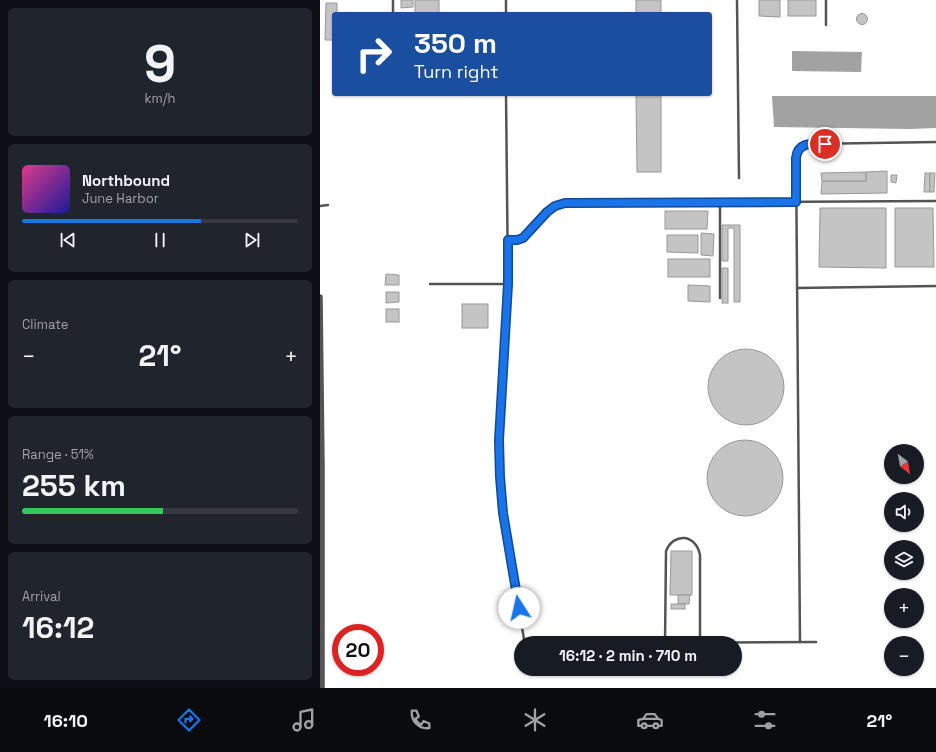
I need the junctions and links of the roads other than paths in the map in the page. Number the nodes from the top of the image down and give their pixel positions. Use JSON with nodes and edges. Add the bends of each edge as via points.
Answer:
{"nodes":[{"id":1,"x":393,"y":0,"type":"edge"},
{"id":2,"x":506,"y":0,"type":"edge"},
{"id":3,"x":737,"y":0,"type":"edge"},
{"id":4,"x":826,"y":0,"type":"edge"},
{"id":5,"x":394,"y":12,"type":"edge"},
{"id":6,"x":506,"y":12,"type":"edge"},
{"id":7,"x":826,"y":25,"type":"dead end"},
{"id":8,"x":506,"y":96,"type":"edge"},
{"id":9,"x":936,"y":142,"type":"edge"},
{"id":10,"x":739,"y":178,"type":"dead end"},
{"id":11,"x":720,"y":202,"type":"junction"},
{"id":12,"x":796,"y":202,"type":"junction"},
{"id":13,"x":936,"y":202,"type":"edge"},
{"id":14,"x":328,"y":205,"type":"dead end"},
{"id":15,"x":320,"y":206,"type":"edge"},
{"id":16,"x":508,"y":240,"type":"junction"},
{"id":17,"x":430,"y":284,"type":"dead end"},
{"id":18,"x":508,"y":284,"type":"junction"},
{"id":19,"x":936,"y":286,"type":"edge"},
{"id":20,"x":797,"y":288,"type":"junction"},
{"id":21,"x":320,"y":297,"type":"edge"},
{"id":22,"x":720,"y":298,"type":"dead end"},
{"id":23,"x":321,"y":465,"type":"edge"},
{"id":24,"x":321,"y":540,"type":"edge"},
{"id":25,"x":523,"y":636,"type":"edge"},
{"id":26,"x":665,"y":636,"type":"edge"},
{"id":27,"x":700,"y":636,"type":"edge"},
{"id":28,"x":800,"y":642,"type":"junction"},
{"id":29,"x":816,"y":642,"type":"dead end"},
{"id":30,"x":742,"y":643,"type":"edge"},
{"id":31,"x":322,"y":688,"type":"edge"}],
"edges":[{"from":1,"to":5,"type":"lane"},
{"from":2,"to":6,"type":"lane"},
{"from":3,"to":10,"type":"lane"},
{"from":4,"to":7,"type":"lane"},
{"from":8,"to":16,"type":"lane"},
{"from":9,"to":12,"type":"lane","via":[[802,146],[796,158]]},
{"from":11,"to":12,"type":"lane"},
{"from":11,"to":16,"type":"lane","via":[[565,203],[547,212],[523,238]]},
{"from":11,"to":22,"type":"lane"},
{"from":12,"to":13,"type":"lane"},
{"from":12,"to":20,"type":"lane"},
{"from":14,"to":15,"type":"lane"},
{"from":16,"to":18,"type":"lane"},
{"from":17,"to":18,"type":"lane"},
{"from":18,"to":25,"type":"lane","via":[[499,440],[500,477],[505,532]]},
{"from":19,"to":20,"type":"lane"},
{"from":20,"to":28,"type":"lane"},
{"from":21,"to":23,"type":"street"},
{"from":23,"to":24,"type":"street"},
{"from":24,"to":31,"type":"street"},
{"from":26,"to":27,"type":"lane","via":[[666,551],[671,542],[687,538],[696,544],[700,555]]},
{"from":28,"to":29,"type":"lane"},
{"from":28,"to":30,"type":"lane"}]}
